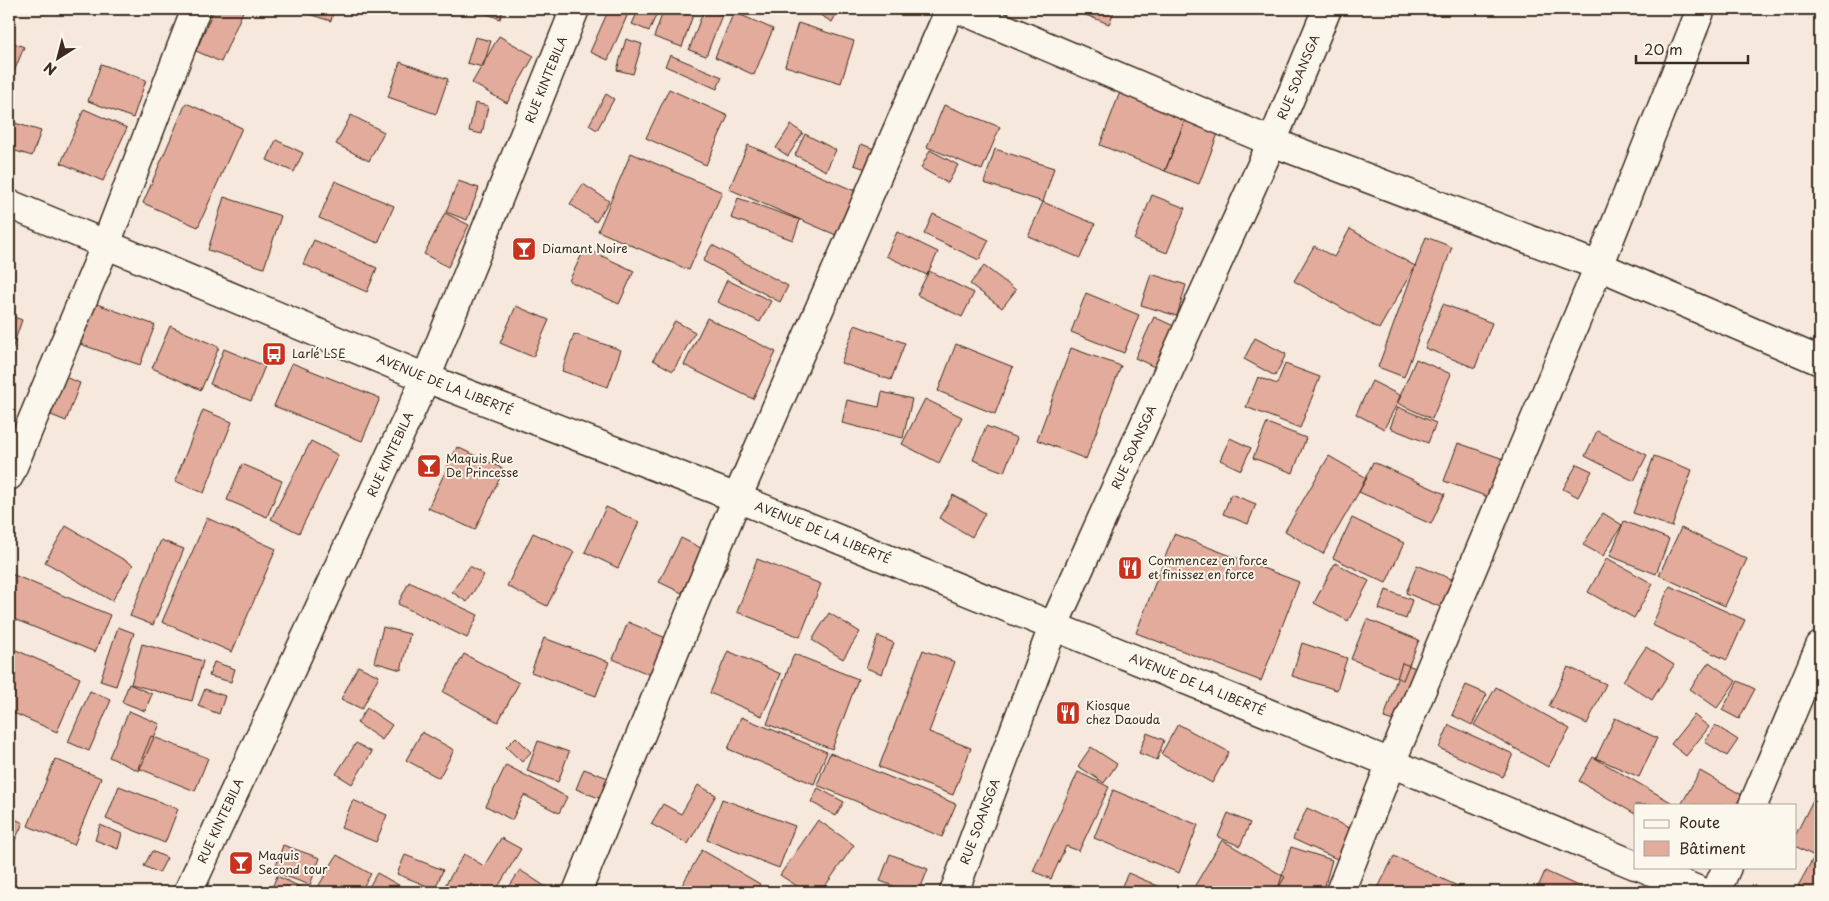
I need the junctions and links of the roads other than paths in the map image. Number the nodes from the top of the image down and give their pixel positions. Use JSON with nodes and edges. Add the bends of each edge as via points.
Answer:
{"nodes":[{"id":1,"x":196,"y":9,"type":"edge"},
{"id":2,"x":575,"y":9,"type":"edge"},
{"id":3,"x":950,"y":9,"type":"edge"},
{"id":4,"x":959,"y":9,"type":"edge"},
{"id":5,"x":1327,"y":9,"type":"edge"},
{"id":6,"x":1701,"y":9,"type":"edge"},
{"id":7,"x":1272,"y":142,"type":"junction"},
{"id":8,"x":9,"y":204,"type":"edge"},
{"id":9,"x":106,"y":244,"type":"junction"},
{"id":10,"x":1599,"y":266,"type":"junction"},
{"id":11,"x":1820,"y":361,"type":"edge"},
{"id":12,"x":426,"y":378,"type":"junction"},
{"id":13,"x":9,"y":476,"type":"edge"},
{"id":14,"x":737,"y":498,"type":"junction"},
{"id":15,"x":1053,"y":627,"type":"junction"},
{"id":16,"x":1820,"y":646,"type":"edge"},
{"id":17,"x":1391,"y":763,"type":"junction"},
{"id":18,"x":1753,"y":804,"type":"edge"},
{"id":19,"x":1634,"y":864,"type":"edge"},
{"id":20,"x":1644,"y":868,"type":"edge"},
{"id":21,"x":1727,"y":868,"type":"edge"},
{"id":22,"x":188,"y":892,"type":"edge"},
{"id":23,"x":577,"y":892,"type":"edge"},
{"id":24,"x":954,"y":892,"type":"edge"},
{"id":25,"x":1340,"y":892,"type":"edge"},
{"id":26,"x":1702,"y":892,"type":"edge"},
{"id":27,"x":1716,"y":892,"type":"edge"}],
"edges":[{"from":1,"to":9,"type":"street"},
{"from":2,"to":12,"type":"street","name":"RUE KINTEBILA"},
{"from":3,"to":14,"type":"street"},
{"from":4,"to":7,"type":"street"},
{"from":5,"to":7,"type":"street","name":"RUE SOANSGA"},
{"from":6,"to":10,"type":"street"},
{"from":7,"to":10,"type":"street"},
{"from":7,"to":15,"type":"street","name":"RUE SOANSGA"},
{"from":8,"to":9,"type":"street","name":"AVENUE DE LA LIBERTÉ"},
{"from":9,"to":12,"type":"street","name":"AVENUE DE LA LIBERTÉ"},
{"from":9,"to":13,"type":"street"},
{"from":10,"to":11,"type":"street"},
{"from":10,"to":17,"type":"street"},
{"from":12,"to":14,"type":"street","name":"AVENUE DE LA LIBERTÉ"},
{"from":12,"to":22,"type":"street","name":"RUE KINTEBILA"},
{"from":14,"to":15,"type":"street","name":"AVENUE DE LA LIBERTÉ"},
{"from":14,"to":23,"type":"street"},
{"from":15,"to":17,"type":"street","name":"AVENUE DE LA LIBERTÉ"},
{"from":15,"to":24,"type":"street","name":"RUE SOANSGA"},
{"from":16,"to":18,"type":"street"},
{"from":17,"to":19,"type":"street","name":"AVENUE DE LA LIBERTÉ"},
{"from":17,"to":25,"type":"street"},
{"from":20,"to":26,"type":"street"},
{"from":21,"to":27,"type":"street"}]}
